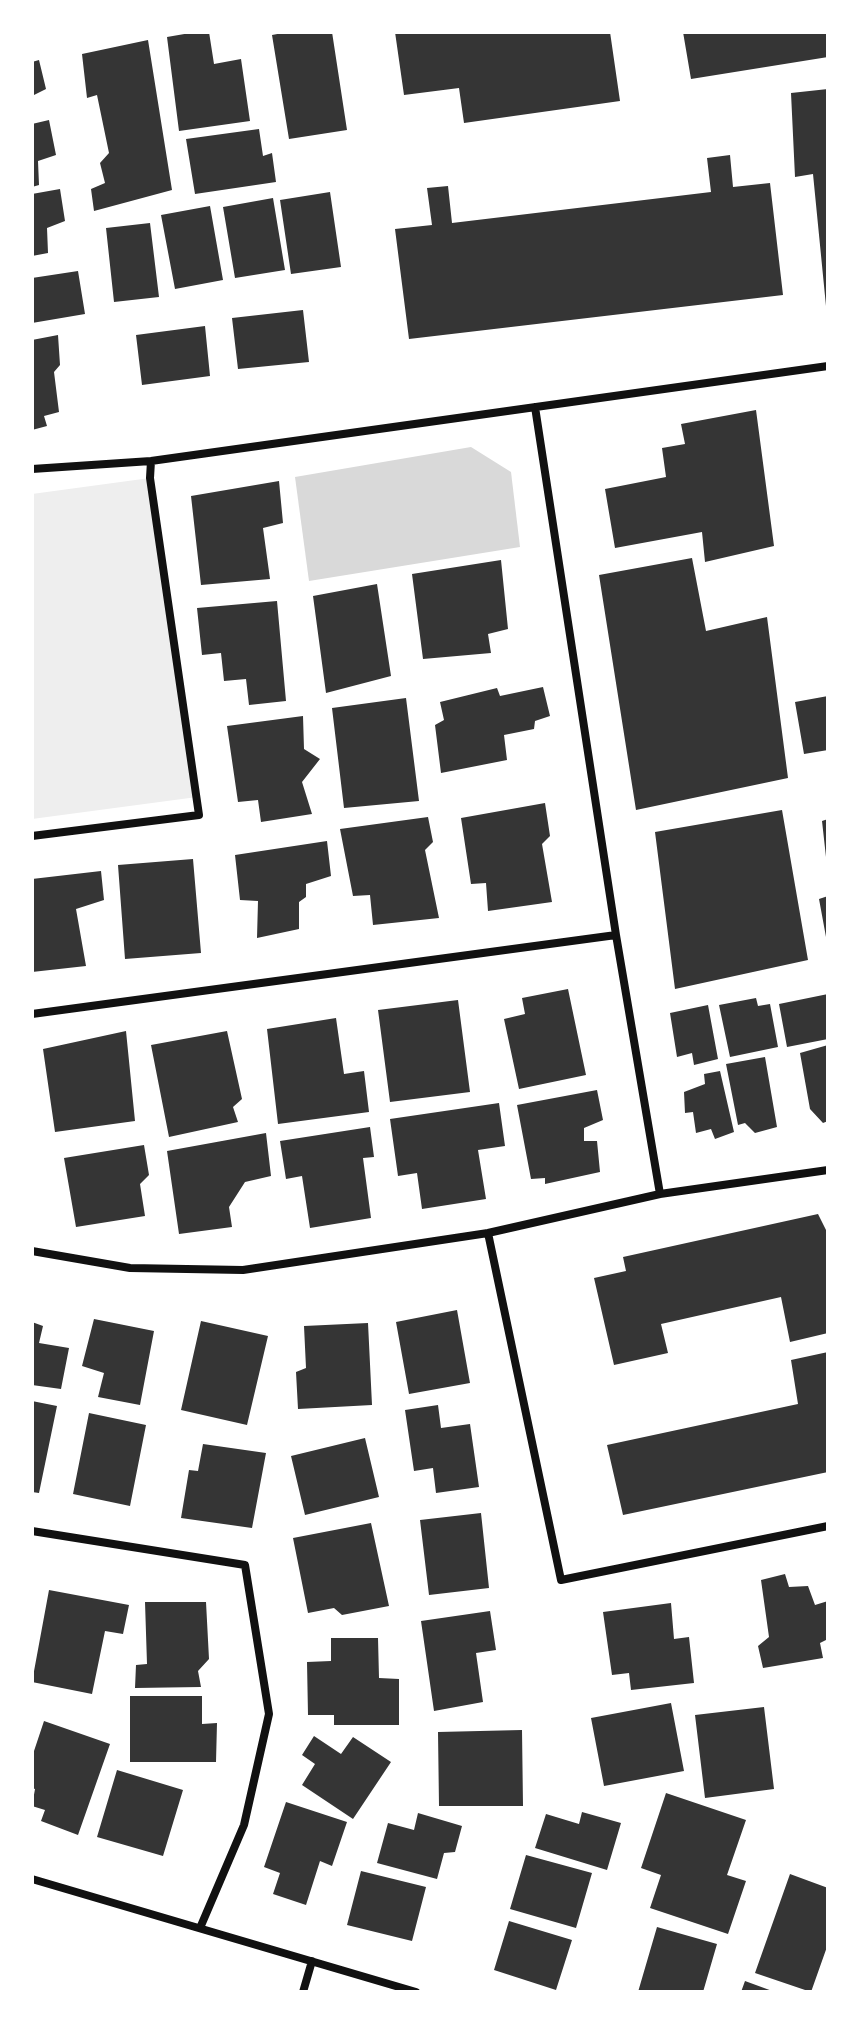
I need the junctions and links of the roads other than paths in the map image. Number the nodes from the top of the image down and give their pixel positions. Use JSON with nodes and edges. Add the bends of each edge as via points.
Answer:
{"nodes":[{"id":1,"x":828,"y":366,"type":"edge"},
{"id":2,"x":535,"y":407,"type":"junction"},
{"id":3,"x":151,"y":461,"type":"junction"},
{"id":4,"x":32,"y":469,"type":"edge"},
{"id":5,"x":32,"y":836,"type":"edge"},
{"id":6,"x":616,"y":935,"type":"junction"},
{"id":7,"x":32,"y":1014,"type":"edge"},
{"id":8,"x":828,"y":1170,"type":"edge"},
{"id":9,"x":660,"y":1194,"type":"junction"},
{"id":10,"x":488,"y":1233,"type":"junction"},
{"id":11,"x":32,"y":1251,"type":"edge"},
{"id":12,"x":828,"y":1526,"type":"edge"},
{"id":13,"x":32,"y":1531,"type":"edge"},
{"id":14,"x":32,"y":1879,"type":"edge"},
{"id":15,"x":200,"y":1928,"type":"junction"},
{"id":16,"x":312,"y":1961,"type":"junction"},
{"id":17,"x":303,"y":1992,"type":"edge"},
{"id":18,"x":416,"y":1992,"type":"edge"}],
"edges":[{"from":1,"to":2,"type":"street"},
{"from":2,"to":3,"type":"street"},
{"from":2,"to":6,"type":"street"},
{"from":3,"to":4,"type":"street"},
{"from":3,"to":5,"type":"street","via":[[199,815]]},
{"from":6,"to":7,"type":"street"},
{"from":6,"to":9,"type":"street"},
{"from":8,"to":9,"type":"street"},
{"from":9,"to":10,"type":"street"},
{"from":10,"to":11,"type":"street","via":[[243,1270],[130,1268]]},
{"from":10,"to":12,"type":"street","via":[[561,1580]]},
{"from":13,"to":15,"type":"street","via":[[245,1565],[269,1714],[244,1825]]},
{"from":14,"to":15,"type":"street"},
{"from":15,"to":16,"type":"street"},
{"from":16,"to":17,"type":"street"},
{"from":16,"to":18,"type":"street"}]}
